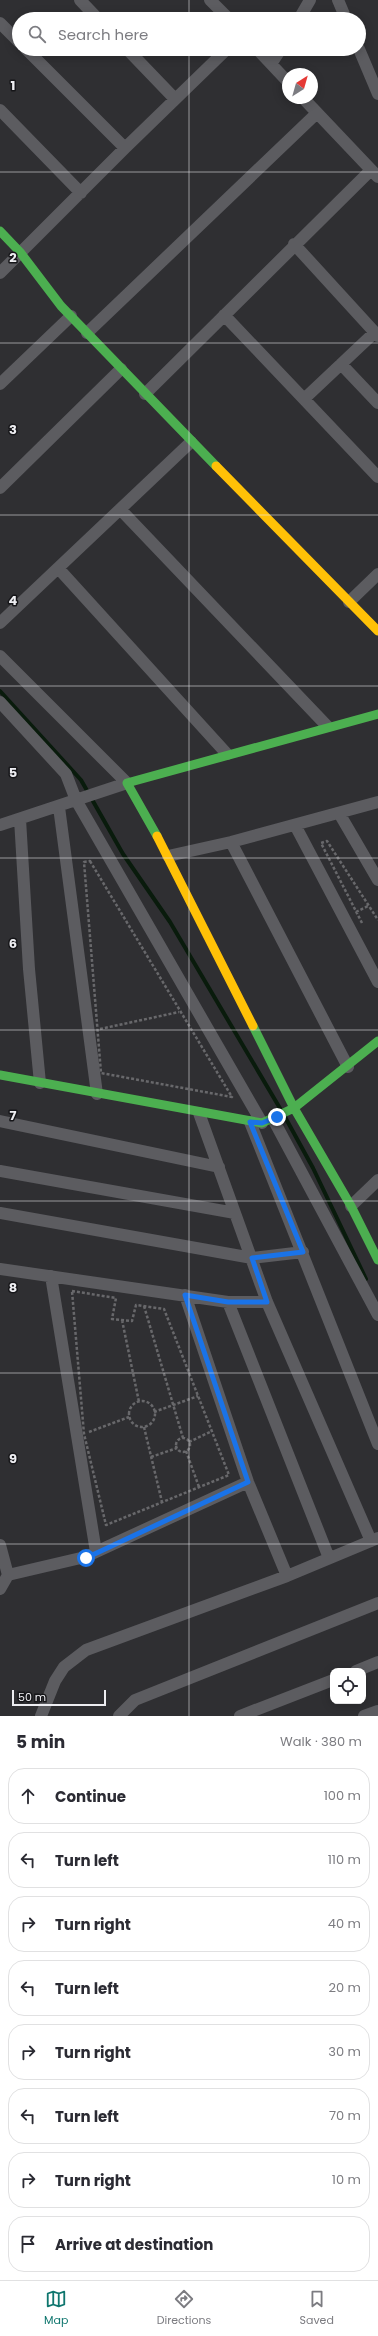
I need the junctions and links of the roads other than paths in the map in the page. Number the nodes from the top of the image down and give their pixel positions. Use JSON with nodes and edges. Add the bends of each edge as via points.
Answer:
{"nodes":[{"id":1,"x":80,"y":0,"type":"edge"},
{"id":2,"x":310,"y":0,"type":"edge"},
{"id":3,"x":338,"y":0,"type":"edge"},
{"id":4,"x":217,"y":3,"type":"edge"},
{"id":5,"x":91,"y":12,"type":"edge"},
{"id":6,"x":224,"y":12,"type":"edge"},
{"id":7,"x":303,"y":12,"type":"edge"},
{"id":8,"x":343,"y":12,"type":"edge"},
{"id":9,"x":0,"y":23,"type":"edge"},
{"id":10,"x":12,"y":35,"type":"edge"},
{"id":11,"x":33,"y":56,"type":"edge"},
{"id":12,"x":134,"y":56,"type":"edge"},
{"id":13,"x":221,"y":56,"type":"edge"},
{"id":14,"x":264,"y":56,"type":"edge"},
{"id":15,"x":276,"y":56,"type":"edge"},
{"id":16,"x":362,"y":56,"type":"edge"},
{"id":17,"x":271,"y":64,"type":"junction"},
{"id":18,"x":282,"y":76,"type":"edge"},
{"id":19,"x":378,"y":94,"type":"edge"},
{"id":20,"x":175,"y":99,"type":"junction"},
{"id":21,"x":309,"y":104,"type":"edge"},
{"id":22,"x":0,"y":110,"type":"edge"},
{"id":23,"x":317,"y":113,"type":"junction"},
{"id":24,"x":125,"y":148,"type":"junction"},
{"id":25,"x":375,"y":173,"type":"edge"},
{"id":26,"x":80,"y":193,"type":"junction"},
{"id":27,"x":0,"y":231,"type":"edge"},
{"id":28,"x":294,"y":244,"type":"junction"},
{"id":29,"x":20,"y":252,"type":"junction"},
{"id":30,"x":0,"y":273,"type":"edge"},
{"id":31,"x":224,"y":315,"type":"junction"},
{"id":32,"x":71,"y":316,"type":"junction"},
{"id":33,"x":87,"y":333,"type":"junction"},
{"id":34,"x":376,"y":334,"type":"edge"},
{"id":35,"x":341,"y":364,"type":"junction"},
{"id":36,"x":121,"y":369,"type":"junction"},
{"id":37,"x":0,"y":384,"type":"edge"},
{"id":38,"x":145,"y":394,"type":"junction"},
{"id":39,"x":304,"y":399,"type":"junction"},
{"id":40,"x":378,"y":404,"type":"edge"},
{"id":41,"x":191,"y":442,"type":"junction"},
{"id":42,"x":378,"y":477,"type":"edge"},
{"id":43,"x":0,"y":488,"type":"edge"},
{"id":44,"x":120,"y":509,"type":"junction"},
{"id":45,"x":58,"y":568,"type":"junction"},
{"id":46,"x":378,"y":574,"type":"edge"},
{"id":47,"x":349,"y":602,"type":"junction"},
{"id":48,"x":378,"y":616,"type":"edge"},
{"id":49,"x":366,"y":618,"type":"junction"},
{"id":50,"x":0,"y":623,"type":"edge"},
{"id":51,"x":378,"y":631,"type":"edge"},
{"id":52,"x":0,"y":656,"type":"edge"},
{"id":53,"x":0,"y":702,"type":"edge"},
{"id":54,"x":378,"y":714,"type":"edge"},
{"id":55,"x":327,"y":726,"type":"junction"},
{"id":56,"x":228,"y":754,"type":"junction"},
{"id":57,"x":128,"y":783,"type":"junction"},
{"id":58,"x":80,"y":798,"type":"junction"},
{"id":59,"x":378,"y":802,"type":"edge"},
{"id":60,"x":59,"y":807,"type":"junction"},
{"id":61,"x":339,"y":813,"type":"junction"},
{"id":62,"x":20,"y":819,"type":"junction"},
{"id":63,"x":0,"y":825,"type":"edge"},
{"id":64,"x":295,"y":825,"type":"junction"},
{"id":65,"x":231,"y":842,"type":"junction"},
{"id":66,"x":168,"y":856,"type":"junction"},
{"id":67,"x":378,"y":880,"type":"edge"},
{"id":68,"x":378,"y":982,"type":"edge"},
{"id":69,"x":378,"y":1041,"type":"edge"},
{"id":70,"x":348,"y":1067,"type":"junction"},
{"id":71,"x":0,"y":1075,"type":"edge"},
{"id":72,"x":40,"y":1083,"type":"junction"},
{"id":73,"x":97,"y":1094,"type":"junction"},
{"id":74,"x":291,"y":1110,"type":"junction"},
{"id":75,"x":199,"y":1113,"type":"junction"},
{"id":76,"x":266,"y":1120,"type":"junction"},
{"id":77,"x":0,"y":1121,"type":"edge"},
{"id":78,"x":219,"y":1167,"type":"junction"},
{"id":79,"x":0,"y":1171,"type":"edge"},
{"id":80,"x":378,"y":1180,"type":"edge"},
{"id":81,"x":351,"y":1206,"type":"junction"},
{"id":82,"x":0,"y":1213,"type":"edge"},
{"id":83,"x":235,"y":1213,"type":"junction"},
{"id":84,"x":303,"y":1252,"type":"junction"},
{"id":85,"x":252,"y":1258,"type":"junction"},
{"id":86,"x":378,"y":1260,"type":"edge"},
{"id":87,"x":0,"y":1269,"type":"edge"},
{"id":88,"x":51,"y":1276,"type":"junction"},
{"id":89,"x":185,"y":1295,"type":"junction"},
{"id":90,"x":228,"y":1302,"type":"junction"},
{"id":91,"x":267,"y":1302,"type":"junction"},
{"id":92,"x":378,"y":1316,"type":"edge"},
{"id":93,"x":378,"y":1444,"type":"edge"},
{"id":94,"x":248,"y":1482,"type":"junction"},
{"id":95,"x":375,"y":1540,"type":"edge"},
{"id":96,"x":0,"y":1545,"type":"edge"},
{"id":97,"x":96,"y":1552,"type":"junction"},
{"id":98,"x":329,"y":1558,"type":"junction"},
{"id":99,"x":8,"y":1576,"type":"junction"},
{"id":100,"x":287,"y":1576,"type":"junction"},
{"id":101,"x":0,"y":1589,"type":"edge"},
{"id":102,"x":378,"y":1603,"type":"edge"},
{"id":103,"x":378,"y":1662,"type":"edge"},
{"id":104,"x":363,"y":1668,"type":"edge"},
{"id":105,"x":330,"y":1681,"type":"edge"},
{"id":106,"x":378,"y":1711,"type":"edge"},
{"id":107,"x":41,"y":1716,"type":"edge"},
{"id":108,"x":119,"y":1716,"type":"edge"},
{"id":109,"x":240,"y":1716,"type":"edge"},
{"id":110,"x":364,"y":1716,"type":"edge"}],
"edges":[{"from":1,"to":5,"type":"street"},
{"from":2,"to":7,"type":"street"},
{"from":3,"to":8,"type":"street"},
{"from":4,"to":6,"type":"street"},
{"from":9,"to":10,"type":"street"},
{"from":11,"to":24,"type":"street"},
{"from":12,"to":20,"type":"street"},
{"from":13,"to":20,"type":"street"},
{"from":14,"to":17,"type":"street"},
{"from":15,"to":17,"type":"street"},
{"from":16,"to":19,"type":"street"},
{"from":17,"to":18,"type":"street"},
{"from":20,"to":24,"type":"street"},
{"from":21,"to":23,"type":"street"},
{"from":22,"to":26,"type":"street"},
{"from":23,"to":25,"type":"street"},
{"from":23,"to":33,"type":"street"},
{"from":24,"to":26,"type":"street"},
{"from":25,"to":28,"type":"street"},
{"from":26,"to":29,"type":"street"},
{"from":27,"to":29,"type":"street"},
{"from":28,"to":31,"type":"street"},
{"from":28,"to":34,"type":"street"},
{"from":29,"to":30,"type":"street"},
{"from":29,"to":32,"type":"street"},
{"from":31,"to":38,"type":"street"},
{"from":31,"to":39,"type":"street"},
{"from":32,"to":33,"type":"street"},
{"from":32,"to":37,"type":"street"},
{"from":33,"to":36,"type":"street"},
{"from":34,"to":35,"type":"street"},
{"from":35,"to":39,"type":"street"},
{"from":35,"to":40,"type":"street"},
{"from":36,"to":38,"type":"street"},
{"from":36,"to":43,"type":"street"},
{"from":38,"to":41,"type":"street"},
{"from":39,"to":42,"type":"street"},
{"from":41,"to":44,"type":"street"},
{"from":41,"to":47,"type":"street"},
{"from":44,"to":45,"type":"street"},
{"from":44,"to":55,"type":"street"},
{"from":45,"to":50,"type":"street"},
{"from":45,"to":56,"type":"street"},
{"from":46,"to":47,"type":"street"},
{"from":47,"to":49,"type":"street"},
{"from":48,"to":49,"type":"street"},
{"from":49,"to":51,"type":"street"},
{"from":52,"to":57,"type":"street"},
{"from":53,"to":58,"type":"street","via":[[66,774]]},
{"from":54,"to":55,"type":"street"},
{"from":55,"to":56,"type":"street"},
{"from":56,"to":57,"type":"street"},
{"from":57,"to":58,"type":"street"},
{"from":57,"to":66,"type":"street"},
{"from":58,"to":60,"type":"street"},
{"from":58,"to":76,"type":"street"},
{"from":59,"to":61,"type":"street"},
{"from":60,"to":62,"type":"street"},
{"from":60,"to":73,"type":"street"},
{"from":61,"to":64,"type":"street"},
{"from":61,"to":67,"type":"street"},
{"from":62,"to":63,"type":"street"},
{"from":62,"to":72,"type":"street","via":[[29,969]]},
{"from":64,"to":65,"type":"street"},
{"from":64,"to":68,"type":"street"},
{"from":65,"to":66,"type":"street"},
{"from":65,"to":70,"type":"street"},
{"from":66,"to":74,"type":"street"},
{"from":69,"to":70,"type":"street"},
{"from":70,"to":74,"type":"street"},
{"from":71,"to":72,"type":"street"},
{"from":72,"to":73,"type":"street"},
{"from":73,"to":75,"type":"street"},
{"from":74,"to":76,"type":"street"},
{"from":74,"to":81,"type":"street"},
{"from":75,"to":76,"type":"street"},
{"from":75,"to":78,"type":"street"},
{"from":76,"to":84,"type":"street"},
{"from":76,"to":92,"type":"street"},
{"from":77,"to":78,"type":"street"},
{"from":78,"to":83,"type":"street"},
{"from":79,"to":83,"type":"street"},
{"from":80,"to":81,"type":"street"},
{"from":81,"to":86,"type":"street"},
{"from":82,"to":85,"type":"street"},
{"from":83,"to":85,"type":"street"},
{"from":84,"to":85,"type":"street"},
{"from":84,"to":93,"type":"street"},
{"from":85,"to":91,"type":"street"},
{"from":87,"to":88,"type":"street"},
{"from":88,"to":89,"type":"street"},
{"from":88,"to":97,"type":"street"},
{"from":89,"to":90,"type":"street"},
{"from":89,"to":94,"type":"street"},
{"from":90,"to":91,"type":"street"},
{"from":90,"to":98,"type":"street"},
{"from":91,"to":95,"type":"street"},
{"from":94,"to":97,"type":"street"},
{"from":94,"to":100,"type":"street"},
{"from":95,"to":98,"type":"street"},
{"from":96,"to":99,"type":"street"},
{"from":97,"to":99,"type":"street","via":[[86,1558]]},
{"from":98,"to":100,"type":"street"},
{"from":99,"to":101,"type":"street"},
{"from":100,"to":107,"type":"street","via":[[86,1650],[64,1667],[55,1681]]},
{"from":102,"to":108,"type":"street","via":[[135,1700]]},
{"from":103,"to":104,"type":"street"},
{"from":105,"to":109,"type":"street"},
{"from":106,"to":110,"type":"street"}]}
